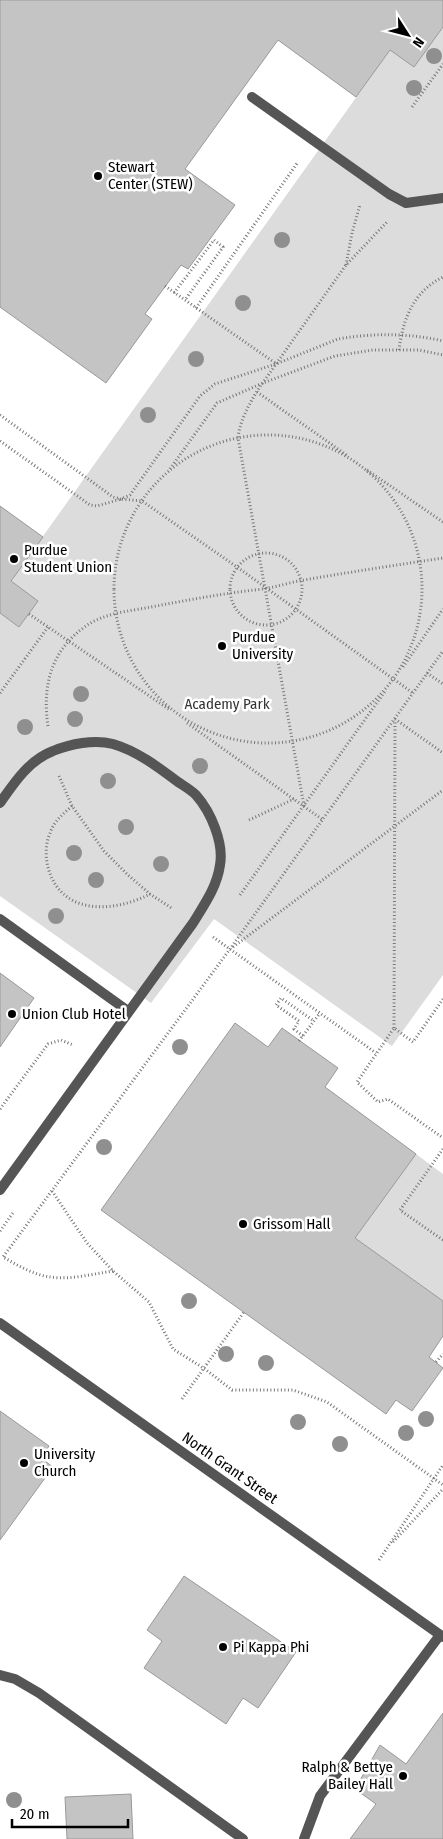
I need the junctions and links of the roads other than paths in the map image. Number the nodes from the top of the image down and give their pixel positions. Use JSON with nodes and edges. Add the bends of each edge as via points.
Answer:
{"nodes":[{"id":1,"x":252,"y":98,"type":"dead end"},
{"id":2,"x":443,"y":198,"type":"edge"},
{"id":3,"x":0,"y":803,"type":"edge"},
{"id":4,"x":0,"y":919,"type":"edge"},
{"id":5,"x":128,"y":1011,"type":"junction"},
{"id":6,"x":0,"y":1190,"type":"edge"},
{"id":7,"x":0,"y":1323,"type":"edge"},
{"id":8,"x":441,"y":1636,"type":"edge"},
{"id":9,"x":0,"y":1675,"type":"edge"},
{"id":10,"x":243,"y":1839,"type":"edge"},
{"id":11,"x":304,"y":1839,"type":"edge"}],
"edges":[{"from":1,"to":2,"type":"street","via":[[406,203]]},
{"from":3,"to":5,"type":"street","via":[[20,776],[52,751],[82,743],[112,744],[149,760],[196,795],[209,812],[218,836],[221,864],[210,896]]},
{"from":4,"to":5,"type":"street"},
{"from":5,"to":6,"type":"street"},
{"from":7,"to":8,"type":"street","name":"North Grant Street"},
{"from":8,"to":11,"type":"street","via":[[320,1796]]},
{"from":9,"to":10,"type":"street","via":[[15,1679],[39,1693]]}]}
